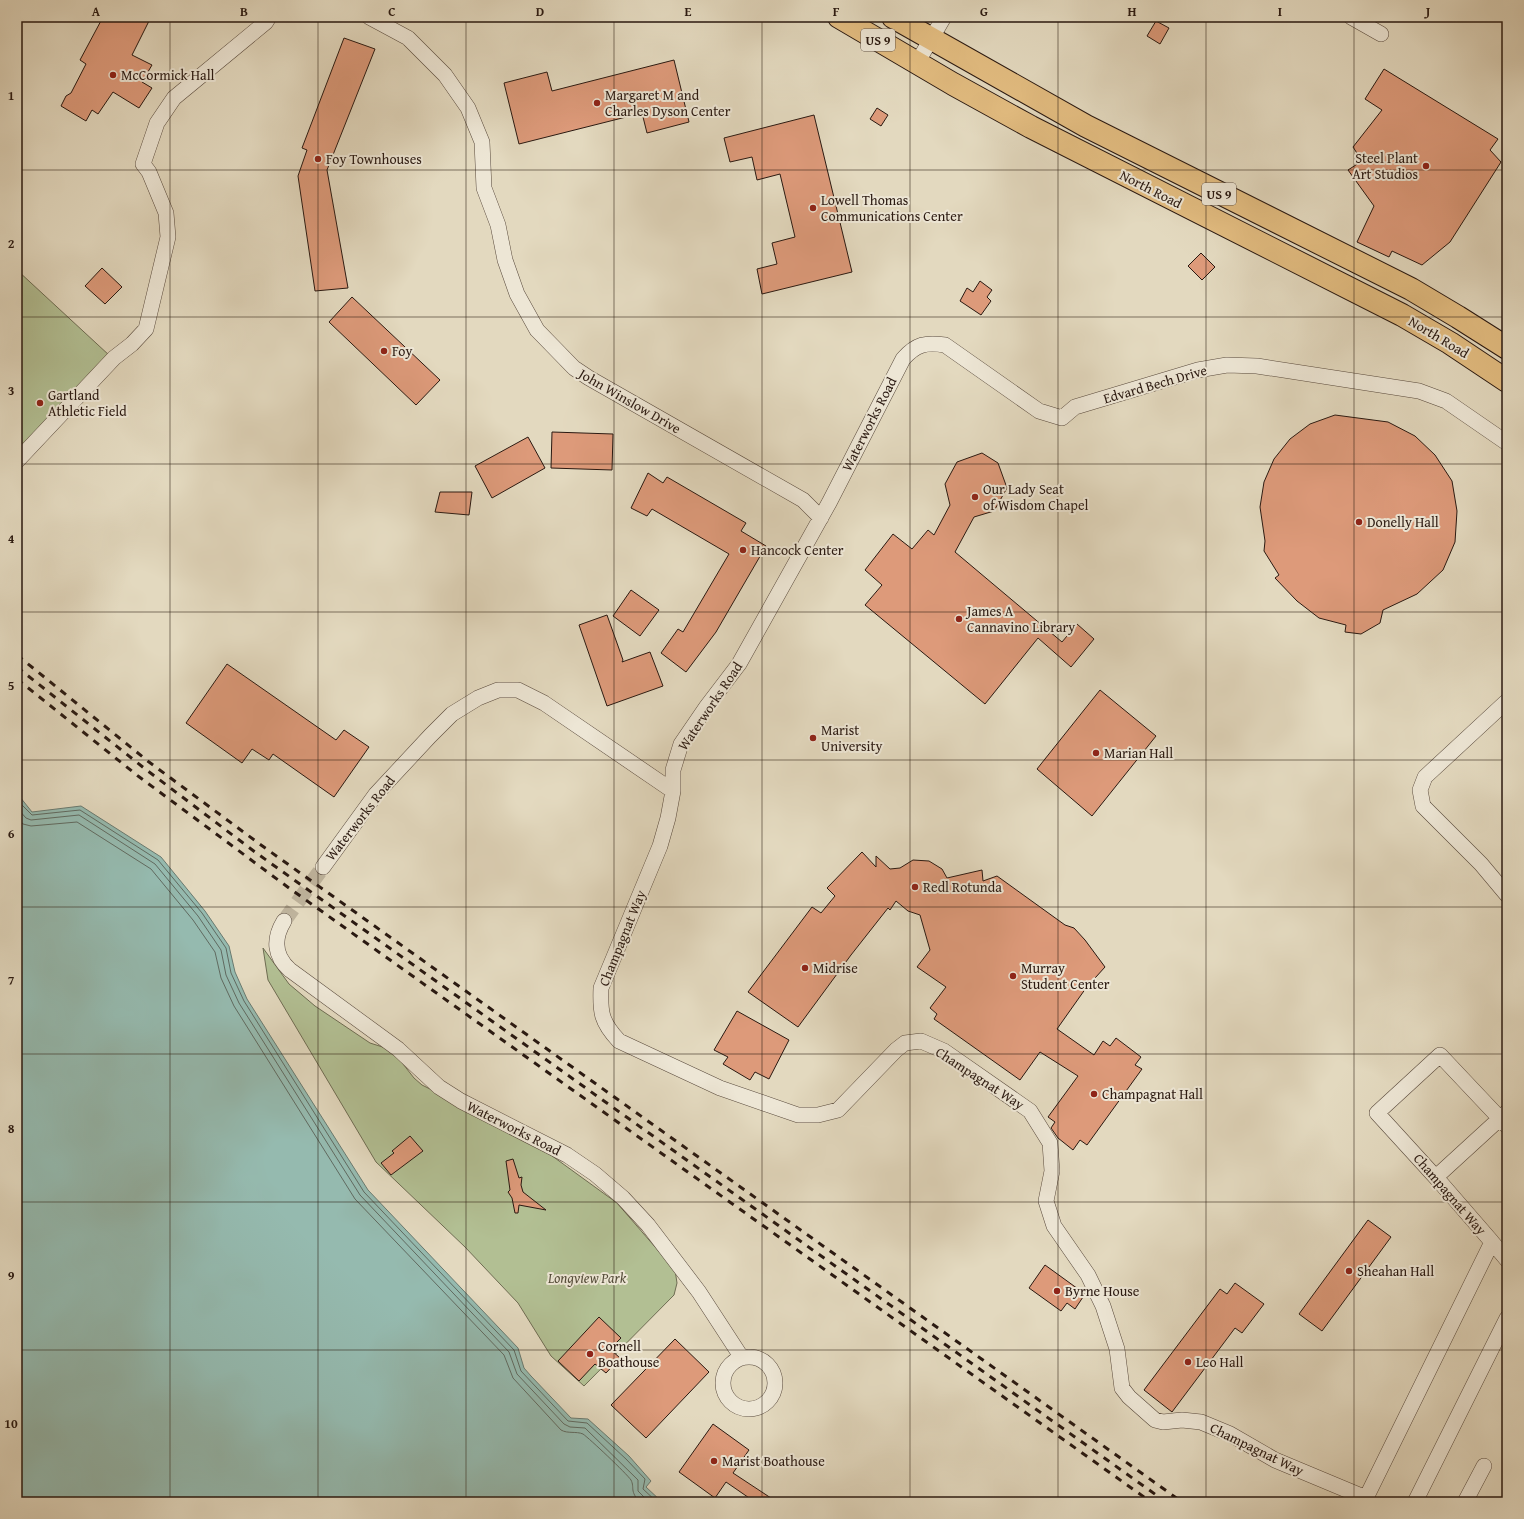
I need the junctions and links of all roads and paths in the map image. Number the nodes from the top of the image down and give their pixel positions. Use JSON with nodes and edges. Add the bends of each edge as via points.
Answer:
{"nodes":[{"id":1,"x":269,"y":17,"type":"edge"},
{"id":2,"x":370,"y":17,"type":"edge"},
{"id":3,"x":839,"y":17,"type":"edge"},
{"id":4,"x":893,"y":17,"type":"edge"},
{"id":5,"x":944,"y":17,"type":"edge"},
{"id":6,"x":1351,"y":17,"type":"edge"},
{"id":7,"x":1381,"y":34,"type":"dead end"},
{"id":8,"x":931,"y":39,"type":"junction"},
{"id":9,"x":917,"y":63,"type":"junction"},
{"id":10,"x":1507,"y":348,"type":"edge"},
{"id":11,"x":911,"y":350,"type":"joint"},
{"id":12,"x":1507,"y":381,"type":"edge"},
{"id":13,"x":1507,"y":443,"type":"edge"},
{"id":14,"x":17,"y":461,"type":"edge"},
{"id":15,"x":821,"y":518,"type":"junction"},
{"id":16,"x":1507,"y":701,"type":"edge"},
{"id":17,"x":673,"y":791,"type":"junction"},
{"id":18,"x":322,"y":867,"type":"tunnel mouth"},
{"id":19,"x":1507,"y":895,"type":"edge"},
{"id":20,"x":284,"y":921,"type":"tunnel mouth"},
{"id":21,"x":1504,"y":1119,"type":"edge"},
{"id":22,"x":1436,"y":1177,"type":"junction"},
{"id":23,"x":1492,"y":1242,"type":"junction"},
{"id":24,"x":1507,"y":1260,"type":"edge"},
{"id":25,"x":1507,"y":1318,"type":"edge"},
{"id":26,"x":742,"y":1358,"type":"dead end"},
{"id":27,"x":1484,"y":1466,"type":"dead end"},
{"id":28,"x":1365,"y":1500,"type":"edge"},
{"id":29,"x":1415,"y":1502,"type":"edge"},
{"id":30,"x":1465,"y":1502,"type":"edge"}],
"edges":[{"from":1,"to":14,"type":"street","via":[[174,98],[157,123],[143,164],[149,172],[166,213],[168,237],[146,328],[132,344],[114,358]]},
{"from":2,"to":15,"type":"street","name":"John Winslow Drive","via":[[408,38],[445,75],[468,108],[482,142],[484,188],[498,225],[505,260],[517,294],[538,330],[574,368],[589,378],[803,500]]},
{"from":3,"to":9,"type":"highway","name":"North Road","number":"US 9"},
{"from":4,"to":8,"type":"highway","name":"North Road","number":"US 9"},
{"from":5,"to":8,"type":"street"},
{"from":6,"to":7,"type":"street"},
{"from":8,"to":9,"type":"street"},
{"from":8,"to":10,"type":"highway","name":"North Road","number":"US 9","via":[[1093,130],[1416,293]]},
{"from":9,"to":12,"type":"highway","name":"North Road","number":"US 9","via":[[1085,155],[1402,315]]},
{"from":11,"to":13,"type":"street","name":"Edvard Bech Drive","via":[[922,344],[945,345],[1038,411],[1062,418],[1075,407],[1198,370],[1227,365],[1256,366],[1419,391],[1446,401]]},
{"from":11,"to":15,"type":"street","name":"Waterworks Road","via":[[897,369]]},
{"from":15,"to":17,"type":"street","name":"Waterworks Road","via":[[739,664],[681,744],[672,770]]},
{"from":16,"to":19,"type":"street","via":[[1425,777],[1420,790],[1423,806],[1481,864]]},
{"from":17,"to":18,"type":"street","name":"Waterworks Road","via":[[544,703],[518,690],[498,690],[478,698],[452,714],[436,730],[376,794]]},
{"from":17,"to":28,"type":"street","name":"Champagnat Way","via":[[660,846],[601,988],[601,1009],[608,1029],[619,1041],[720,1088],[798,1115],[818,1115],[838,1110],[904,1043],[921,1041],[944,1051],[1030,1111],[1050,1143],[1052,1171],[1046,1201],[1054,1226],[1088,1275],[1103,1306],[1117,1349],[1122,1388],[1129,1397],[1155,1420],[1201,1422],[1230,1434],[1275,1460]]},
{"from":20,"to":26,"type":"street","name":"Waterworks Road","via":[[278,933],[277,951],[281,961],[290,970],[398,1049],[439,1087],[461,1101],[567,1155],[595,1174],[622,1198],[648,1225],[683,1271]]},
{"from":21,"to":22,"type":"street"},
{"from":21,"to":22,"type":"street","name":"Champagnat Way","via":[[1440,1055],[1377,1114]]},
{"from":22,"to":23,"type":"street","name":"Champagnat Way"},
{"from":23,"to":24,"type":"street"},
{"from":23,"to":28,"type":"street","name":"Champagnat Way"},
{"from":25,"to":29,"type":"street"},
{"from":27,"to":30,"type":"street"}]}
